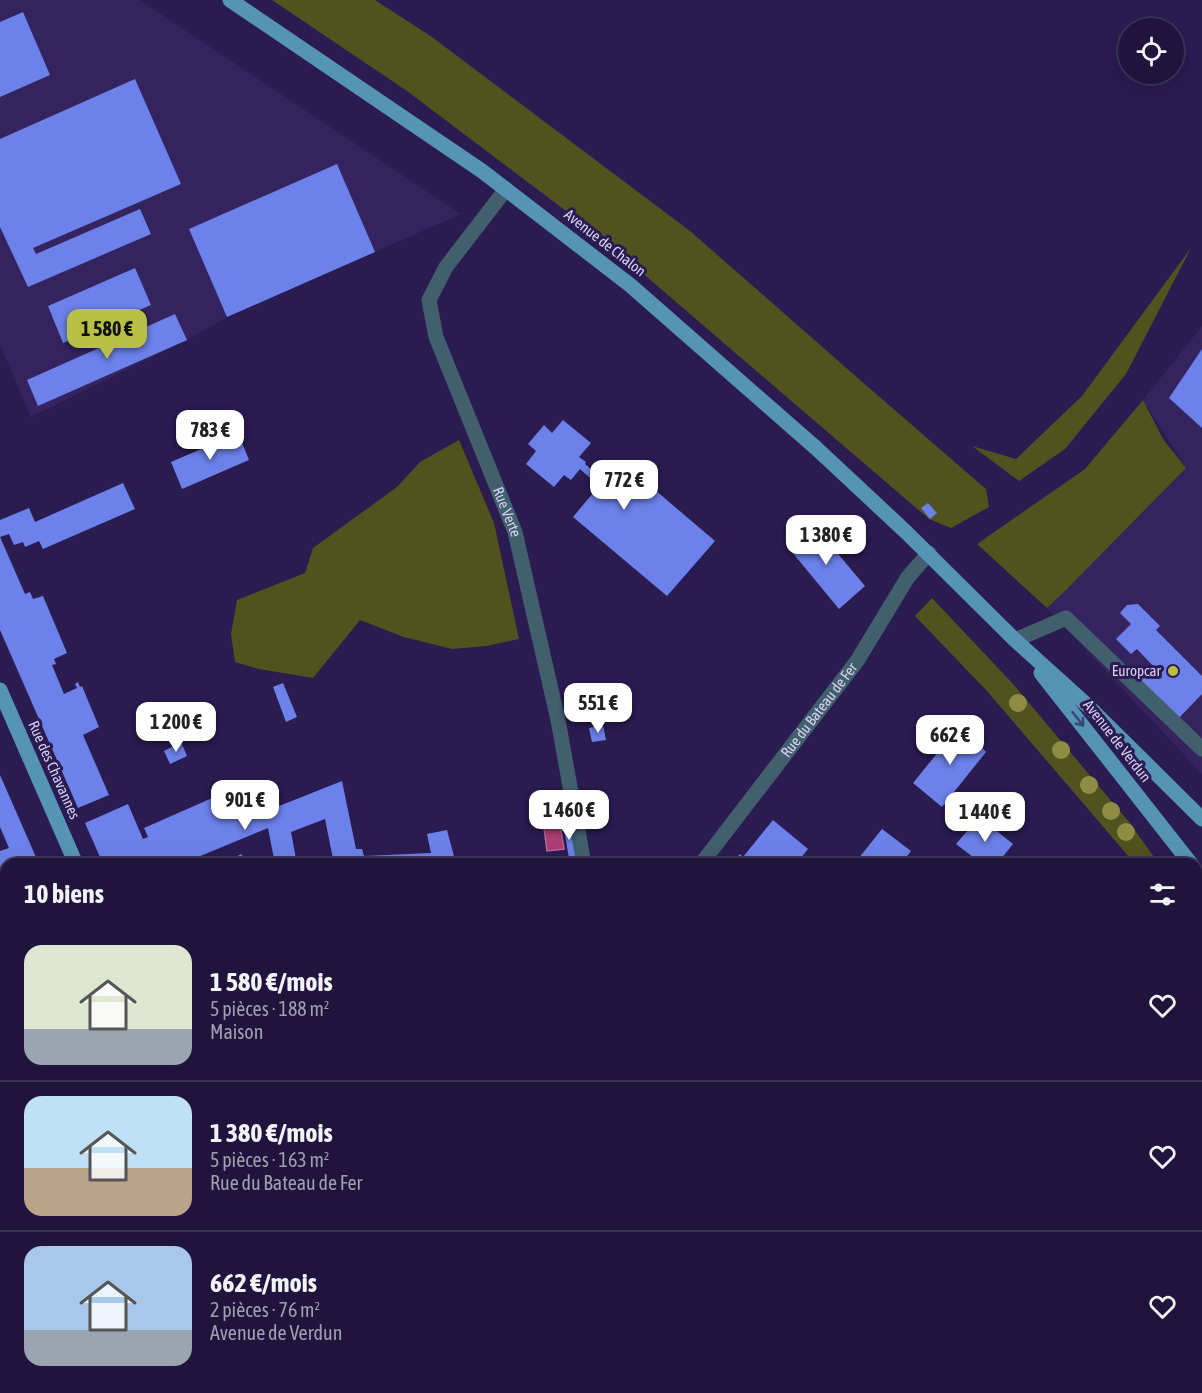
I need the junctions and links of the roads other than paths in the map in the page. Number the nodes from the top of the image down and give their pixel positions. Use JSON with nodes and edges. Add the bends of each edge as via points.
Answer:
{"nodes":[{"id":1,"x":230,"y":0,"type":"edge"},
{"id":2,"x":506,"y":189,"type":"junction"},
{"id":3,"x":929,"y":553,"type":"junction"},
{"id":4,"x":1016,"y":640,"type":"junction"},
{"id":5,"x":0,"y":690,"type":"edge"},
{"id":6,"x":1202,"y":749,"type":"edge"},
{"id":7,"x":1202,"y":819,"type":"edge"},
{"id":8,"x":73,"y":858,"type":"edge"},
{"id":9,"x":584,"y":858,"type":"edge"},
{"id":10,"x":706,"y":858,"type":"edge"},
{"id":11,"x":1186,"y":858,"type":"edge"}],
"edges":[{"from":1,"to":2,"type":"main road","name":"Avenue de Chalon"},
{"from":2,"to":3,"type":"main road","name":"Avenue de Chalon","via":[[630,285]]},
{"from":2,"to":9,"type":"street","name":"Rue Verte","via":[[446,267],[429,300],[436,338],[515,532],[558,720]]},
{"from":3,"to":4,"type":"main road","name":"Avenue de Verdun"},
{"from":3,"to":10,"type":"street","name":"Rue du Bateau de Fer","via":[[908,577],[857,661]]},
{"from":4,"to":6,"type":"street","via":[[1066,618]]},
{"from":4,"to":7,"type":"main road","name":"Avenue de Verdun"},
{"from":4,"to":11,"type":"main road","name":"Avenue de Verdun","one_way":true},
{"from":5,"to":8,"type":"main road","name":"Rue des Chavannes"}]}
